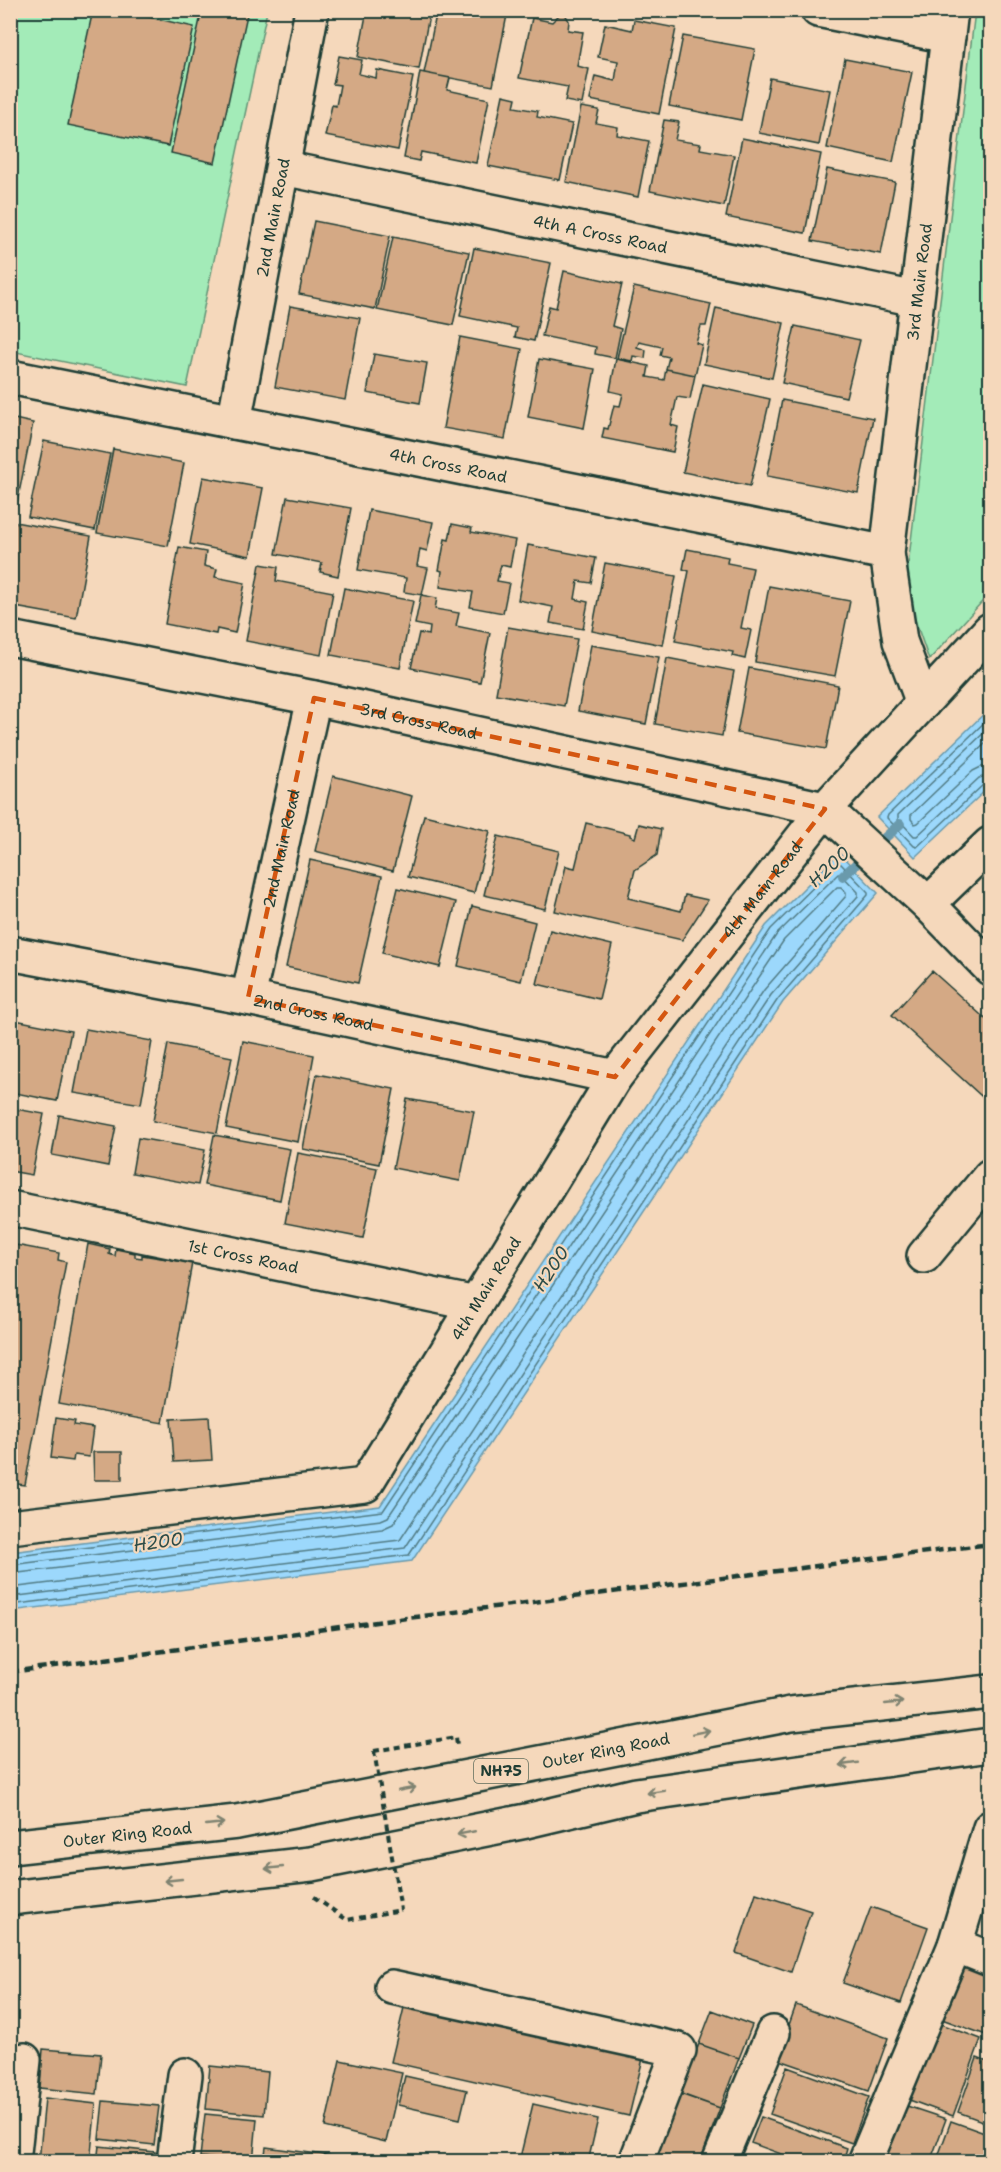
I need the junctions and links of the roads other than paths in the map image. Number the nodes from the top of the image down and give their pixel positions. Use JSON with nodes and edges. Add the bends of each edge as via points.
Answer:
{"nodes":[{"id":1,"x":312,"y":10,"type":"edge"},
{"id":2,"x":818,"y":10,"type":"edge"},
{"id":3,"x":949,"y":23,"type":"edge"},
{"id":4,"x":283,"y":168,"type":"junction"},
{"id":5,"x":916,"y":299,"type":"junction"},
{"id":6,"x":10,"y":378,"type":"edge"},
{"id":7,"x":234,"y":422,"type":"junction"},
{"id":8,"x":887,"y":553,"type":"junction"},
{"id":9,"x":990,"y":630,"type":"edge"},
{"id":10,"x":10,"y":638,"type":"edge"},
{"id":11,"x":940,"y":685,"type":"junction"},
{"id":12,"x":314,"y":698,"type":"junction"},
{"id":13,"x":825,"y":809,"type":"junction"},
{"id":14,"x":990,"y":844,"type":"edge"},
{"id":15,"x":927,"y":904,"type":"junction"},
{"id":16,"x":10,"y":953,"type":"edge"},
{"id":17,"x":990,"y":968,"type":"edge"},
{"id":18,"x":248,"y":998,"type":"junction"},
{"id":19,"x":615,"y":1077,"type":"junction"},
{"id":20,"x":990,"y":1176,"type":"edge"},
{"id":21,"x":10,"y":1208,"type":"edge"},
{"id":22,"x":924,"y":1256,"type":"dead end"},
{"id":23,"x":476,"y":1304,"type":"junction"},
{"id":24,"x":10,"y":1527,"type":"edge"},
{"id":25,"x":990,"y":1692,"type":"edge"},
{"id":26,"x":990,"y":1745,"type":"edge"},
{"id":27,"x":990,"y":1828,"type":"edge"},
{"id":28,"x":10,"y":1846,"type":"edge"},
{"id":29,"x":10,"y":1898,"type":"edge"},
{"id":30,"x":955,"y":1945,"type":"junction"},
{"id":31,"x":990,"y":1959,"type":"edge"},
{"id":32,"x":392,"y":1987,"type":"dead end"},
{"id":33,"x":773,"y":2033,"type":"dead end"},
{"id":34,"x":24,"y":2060,"type":"dead end"},
{"id":35,"x":185,"y":2075,"type":"dead end"},
{"id":36,"x":13,"y":2162,"type":"edge"},
{"id":37,"x":174,"y":2162,"type":"edge"},
{"id":38,"x":636,"y":2162,"type":"edge"},
{"id":39,"x":718,"y":2162,"type":"edge"},
{"id":40,"x":865,"y":2162,"type":"edge"}],
"edges":[{"from":1,"to":4,"type":"main road","name":"2nd Main Road"},
{"from":2,"to":3,"type":"main road"},
{"from":3,"to":5,"type":"main road","name":"3rd Main Road"},
{"from":4,"to":5,"type":"main road","name":"4th A Cross Road"},
{"from":4,"to":7,"type":"main road","name":"2nd Main Road"},
{"from":5,"to":8,"type":"main road","name":"3rd Main Road"},
{"from":6,"to":7,"type":"main road","name":"4th Cross Road"},
{"from":7,"to":8,"type":"main road","name":"4th Cross Road"},
{"from":8,"to":11,"type":"main road","name":"3rd Main Road","via":[[900,641]]},
{"from":9,"to":11,"type":"main road","name":"4th Main Road"},
{"from":10,"to":12,"type":"main road","name":"3rd Cross Road"},
{"from":11,"to":13,"type":"main road","name":"4th Main Road"},
{"from":12,"to":13,"type":"main road","name":"3rd Cross Road"},
{"from":12,"to":18,"type":"main road","name":"2nd Main Road"},
{"from":13,"to":15,"type":"main road"},
{"from":13,"to":19,"type":"main road","name":"4th Main Road"},
{"from":14,"to":15,"type":"main road"},
{"from":15,"to":17,"type":"main road"},
{"from":16,"to":18,"type":"main road","name":"2nd Cross Road"},
{"from":18,"to":19,"type":"main road","name":"2nd Cross Road"},
{"from":19,"to":23,"type":"main road","name":"4th Main Road"},
{"from":20,"to":22,"type":"main road"},
{"from":21,"to":23,"type":"main road","name":"1st Cross Road"},
{"from":23,"to":24,"type":"main road","name":"4th Main Road","via":[[365,1485]]},
{"from":28,"to":25,"type":"main road","name":"Outer Ring Road","number":"NH75","one_way":true,"via":[[237,1822],[790,1714]]},
{"from":26,"to":29,"type":"main road","one_way":true,"via":[[636,1795],[311,1864]]},
{"from":27,"to":30,"type":"main road"},
{"from":30,"to":31,"type":"main road"},
{"from":30,"to":40,"type":"main road"},
{"from":32,"to":38,"type":"main road","via":[[680,2050]]},
{"from":33,"to":39,"type":"main road"},
{"from":34,"to":36,"type":"main road"},
{"from":35,"to":37,"type":"main road"}]}
